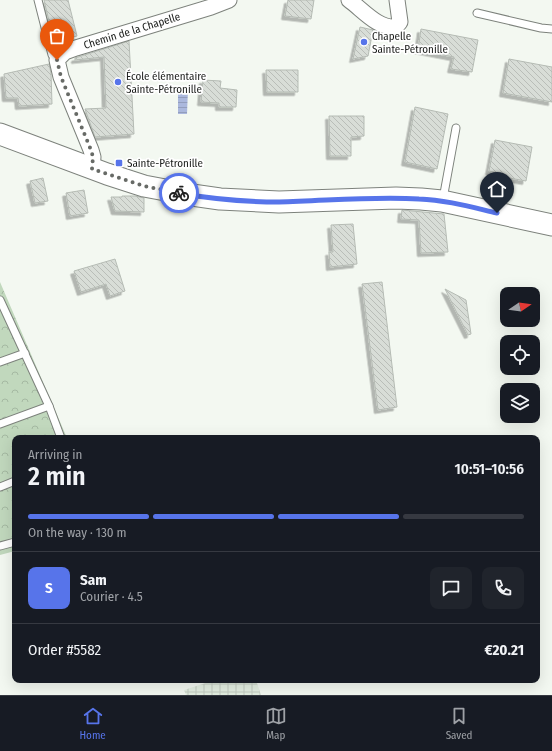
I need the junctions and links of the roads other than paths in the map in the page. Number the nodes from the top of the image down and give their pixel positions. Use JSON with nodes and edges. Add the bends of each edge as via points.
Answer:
{"nodes":[{"id":1,"x":38,"y":0,"type":"edge"},
{"id":2,"x":229,"y":0,"type":"edge"},
{"id":3,"x":349,"y":0,"type":"edge"},
{"id":4,"x":397,"y":0,"type":"edge"},
{"id":5,"x":477,"y":13,"type":"dead end"},
{"id":6,"x":552,"y":29,"type":"edge"},
{"id":7,"x":57,"y":60,"type":"junction"},
{"id":8,"x":456,"y":128,"type":"dead end"},
{"id":9,"x":0,"y":134,"type":"edge"},
{"id":10,"x":92,"y":169,"type":"junction"},
{"id":11,"x":442,"y":201,"type":"junction"},
{"id":12,"x":552,"y":225,"type":"edge"},
{"id":13,"x":0,"y":300,"type":"edge"},
{"id":14,"x":25,"y":353,"type":"junction"},
{"id":15,"x":0,"y":362,"type":"edge"},
{"id":16,"x":49,"y":406,"type":"junction"},
{"id":17,"x":0,"y":424,"type":"edge"},
{"id":18,"x":60,"y":435,"type":"edge"},
{"id":19,"x":12,"y":482,"type":"edge"},
{"id":20,"x":0,"y":487,"type":"edge"},
{"id":21,"x":12,"y":543,"type":"edge"},
{"id":22,"x":0,"y":546,"type":"edge"}],
"edges":[{"from":1,"to":7,"type":"lane","via":[[52,55]]},
{"from":2,"to":7,"type":"street","name":"Chemin de la Chapelle","via":[[76,48],[65,52]]},
{"from":3,"to":4,"type":"street","via":[[381,25],[396,27],[400,22]]},
{"from":5,"to":6,"type":"lane"},
{"from":7,"to":10,"type":"street","via":[[61,77],[91,150]]},
{"from":8,"to":11,"type":"lane"},
{"from":9,"to":10,"type":"main road"},
{"from":10,"to":11,"type":"main road","via":[[144,186],[220,199],[279,202],[396,198]]},
{"from":11,"to":12,"type":"main road"},
{"from":13,"to":14,"type":"lane"},
{"from":14,"to":15,"type":"lane"},
{"from":14,"to":16,"type":"lane"},
{"from":16,"to":17,"type":"lane"},
{"from":16,"to":18,"type":"lane"},
{"from":19,"to":20,"type":"lane"},
{"from":21,"to":22,"type":"lane"}]}
